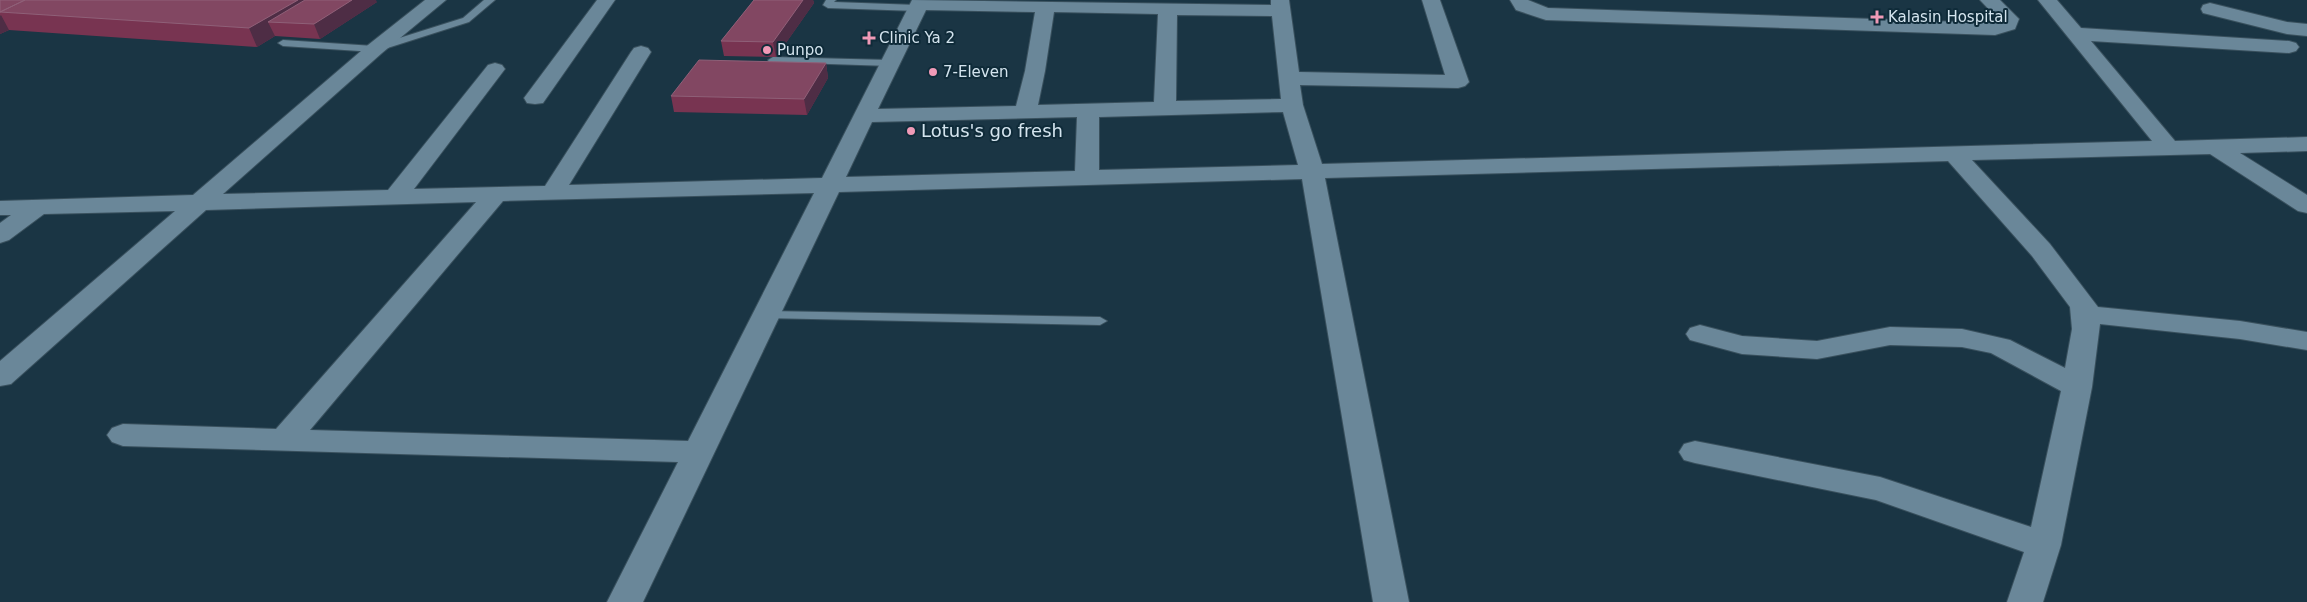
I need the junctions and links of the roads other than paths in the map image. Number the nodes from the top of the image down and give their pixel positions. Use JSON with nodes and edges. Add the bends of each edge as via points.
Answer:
{"nodes":[{"id":1,"x":435,"y":0,"type":"edge"},
{"id":2,"x":490,"y":0,"type":"edge"},
{"id":3,"x":606,"y":0,"type":"edge"},
{"id":4,"x":831,"y":0,"type":"edge"},
{"id":5,"x":1431,"y":0,"type":"edge"},
{"id":6,"x":1519,"y":0,"type":"edge"},
{"id":7,"x":1989,"y":0,"type":"edge"},
{"id":8,"x":2047,"y":0,"type":"edge"},
{"id":9,"x":919,"y":4,"type":"edge"},
{"id":10,"x":1109,"y":4,"type":"edge"},
{"id":11,"x":1045,"y":6,"type":"junction"},
{"id":12,"x":1281,"y":6,"type":"edge"},
{"id":13,"x":1168,"y":9,"type":"junction"},
{"id":14,"x":2210,"y":9,"type":"dead end"},
{"id":15,"x":2307,"y":30,"type":"edge"},
{"id":16,"x":2076,"y":34,"type":"junction"},
{"id":17,"x":283,"y":43,"type":"dead end"},
{"id":18,"x":2289,"y":47,"type":"dead end"},
{"id":19,"x":375,"y":49,"type":"junction"},
{"id":20,"x":641,"y":52,"type":"dead end"},
{"id":21,"x":773,"y":60,"type":"edge"},
{"id":22,"x":890,"y":63,"type":"junction"},
{"id":23,"x":495,"y":69,"type":"dead end"},
{"id":24,"x":1288,"y":78,"type":"junction"},
{"id":25,"x":535,"y":98,"type":"dead end"},
{"id":26,"x":1292,"y":105,"type":"junction"},
{"id":27,"x":1165,"y":108,"type":"junction"},
{"id":28,"x":1088,"y":110,"type":"junction"},
{"id":29,"x":1025,"y":112,"type":"junction"},
{"id":30,"x":865,"y":116,"type":"junction"},
{"id":31,"x":2307,"y":144,"type":"edge"},
{"id":32,"x":2215,"y":146,"type":"junction"},
{"id":33,"x":2169,"y":148,"type":"junction"},
{"id":34,"x":1954,"y":154,"type":"junction"},
{"id":35,"x":1312,"y":172,"type":"junction"},
{"id":36,"x":1087,"y":178,"type":"junction"},
{"id":37,"x":830,"y":185,"type":"junction"},
{"id":38,"x":553,"y":192,"type":"junction"},
{"id":39,"x":496,"y":194,"type":"junction"},
{"id":40,"x":395,"y":197,"type":"junction"},
{"id":41,"x":199,"y":202,"type":"junction"},
{"id":42,"x":2307,"y":206,"type":"edge"},
{"id":43,"x":38,"y":207,"type":"junction"},
{"id":44,"x":0,"y":208,"type":"edge"},
{"id":45,"x":0,"y":235,"type":"edge"},
{"id":46,"x":2085,"y":314,"type":"junction"},
{"id":47,"x":768,"y":315,"type":"junction"},
{"id":48,"x":1100,"y":321,"type":"dead end"},
{"id":49,"x":1700,"y":334,"type":"dead end"},
{"id":50,"x":2307,"y":340,"type":"edge"},
{"id":51,"x":0,"y":376,"type":"edge"},
{"id":52,"x":2077,"y":388,"type":"junction"},
{"id":53,"x":123,"y":435,"type":"dead end"},
{"id":54,"x":285,"y":439,"type":"junction"},
{"id":55,"x":698,"y":452,"type":"junction"},
{"id":56,"x":1694,"y":452,"type":"dead end"},
{"id":57,"x":2044,"y":545,"type":"junction"},
{"id":58,"x":625,"y":602,"type":"edge"},
{"id":59,"x":1391,"y":602,"type":"edge"},
{"id":60,"x":2025,"y":602,"type":"edge"}],
"edges":[{"from":1,"to":19,"type":"street"},
{"from":2,"to":19,"type":"lane","via":[[466,20]]},
{"from":3,"to":25,"type":"street"},
{"from":4,"to":9,"type":"lane","via":[[828,6]]},
{"from":5,"to":24,"type":"street","via":[[1458,82]]},
{"from":6,"to":7,"type":"street","via":[[1523,6],[1546,14],[1995,29],[2008,25],[2009,19]]},
{"from":8,"to":16,"type":"street"},
{"from":9,"to":11,"type":"street"},
{"from":9,"to":22,"type":"street"},
{"from":10,"to":11,"type":"street"},
{"from":10,"to":13,"type":"street"},
{"from":11,"to":29,"type":"street"},
{"from":12,"to":13,"type":"street"},
{"from":12,"to":24,"type":"street"},
{"from":13,"to":27,"type":"street"},
{"from":14,"to":15,"type":"street"},
{"from":16,"to":18,"type":"street"},
{"from":16,"to":33,"type":"street"},
{"from":17,"to":19,"type":"lane"},
{"from":19,"to":41,"type":"street"},
{"from":20,"to":38,"type":"street"},
{"from":21,"to":22,"type":"lane"},
{"from":22,"to":30,"type":"street"},
{"from":23,"to":40,"type":"street"},
{"from":24,"to":26,"type":"street"},
{"from":26,"to":27,"type":"street"},
{"from":26,"to":35,"type":"street"},
{"from":27,"to":28,"type":"street"},
{"from":28,"to":29,"type":"street"},
{"from":28,"to":36,"type":"street"},
{"from":29,"to":30,"type":"street"},
{"from":30,"to":37,"type":"street"},
{"from":31,"to":32,"type":"street"},
{"from":32,"to":33,"type":"street"},
{"from":32,"to":42,"type":"street"},
{"from":33,"to":34,"type":"street"},
{"from":34,"to":35,"type":"street"},
{"from":34,"to":46,"type":"street","via":[[2041,250],[2084,306]]},
{"from":35,"to":36,"type":"street"},
{"from":35,"to":59,"type":"street"},
{"from":36,"to":37,"type":"street"},
{"from":37,"to":38,"type":"street"},
{"from":37,"to":47,"type":"street"},
{"from":38,"to":39,"type":"street"},
{"from":39,"to":40,"type":"street"},
{"from":39,"to":54,"type":"street"},
{"from":40,"to":41,"type":"street"},
{"from":41,"to":43,"type":"street"},
{"from":41,"to":51,"type":"street"},
{"from":43,"to":44,"type":"street"},
{"from":43,"to":45,"type":"street"},
{"from":46,"to":50,"type":"street"},
{"from":46,"to":52,"type":"street"},
{"from":47,"to":48,"type":"lane"},
{"from":47,"to":55,"type":"street"},
{"from":49,"to":52,"type":"street","via":[[1742,345],[1817,350],[1890,336],[1962,338],[2000,346]]},
{"from":52,"to":57,"type":"street"},
{"from":53,"to":54,"type":"street"},
{"from":54,"to":55,"type":"street"},
{"from":55,"to":58,"type":"street"},
{"from":56,"to":57,"type":"street","via":[[1880,489]]},
{"from":57,"to":60,"type":"street"}]}
